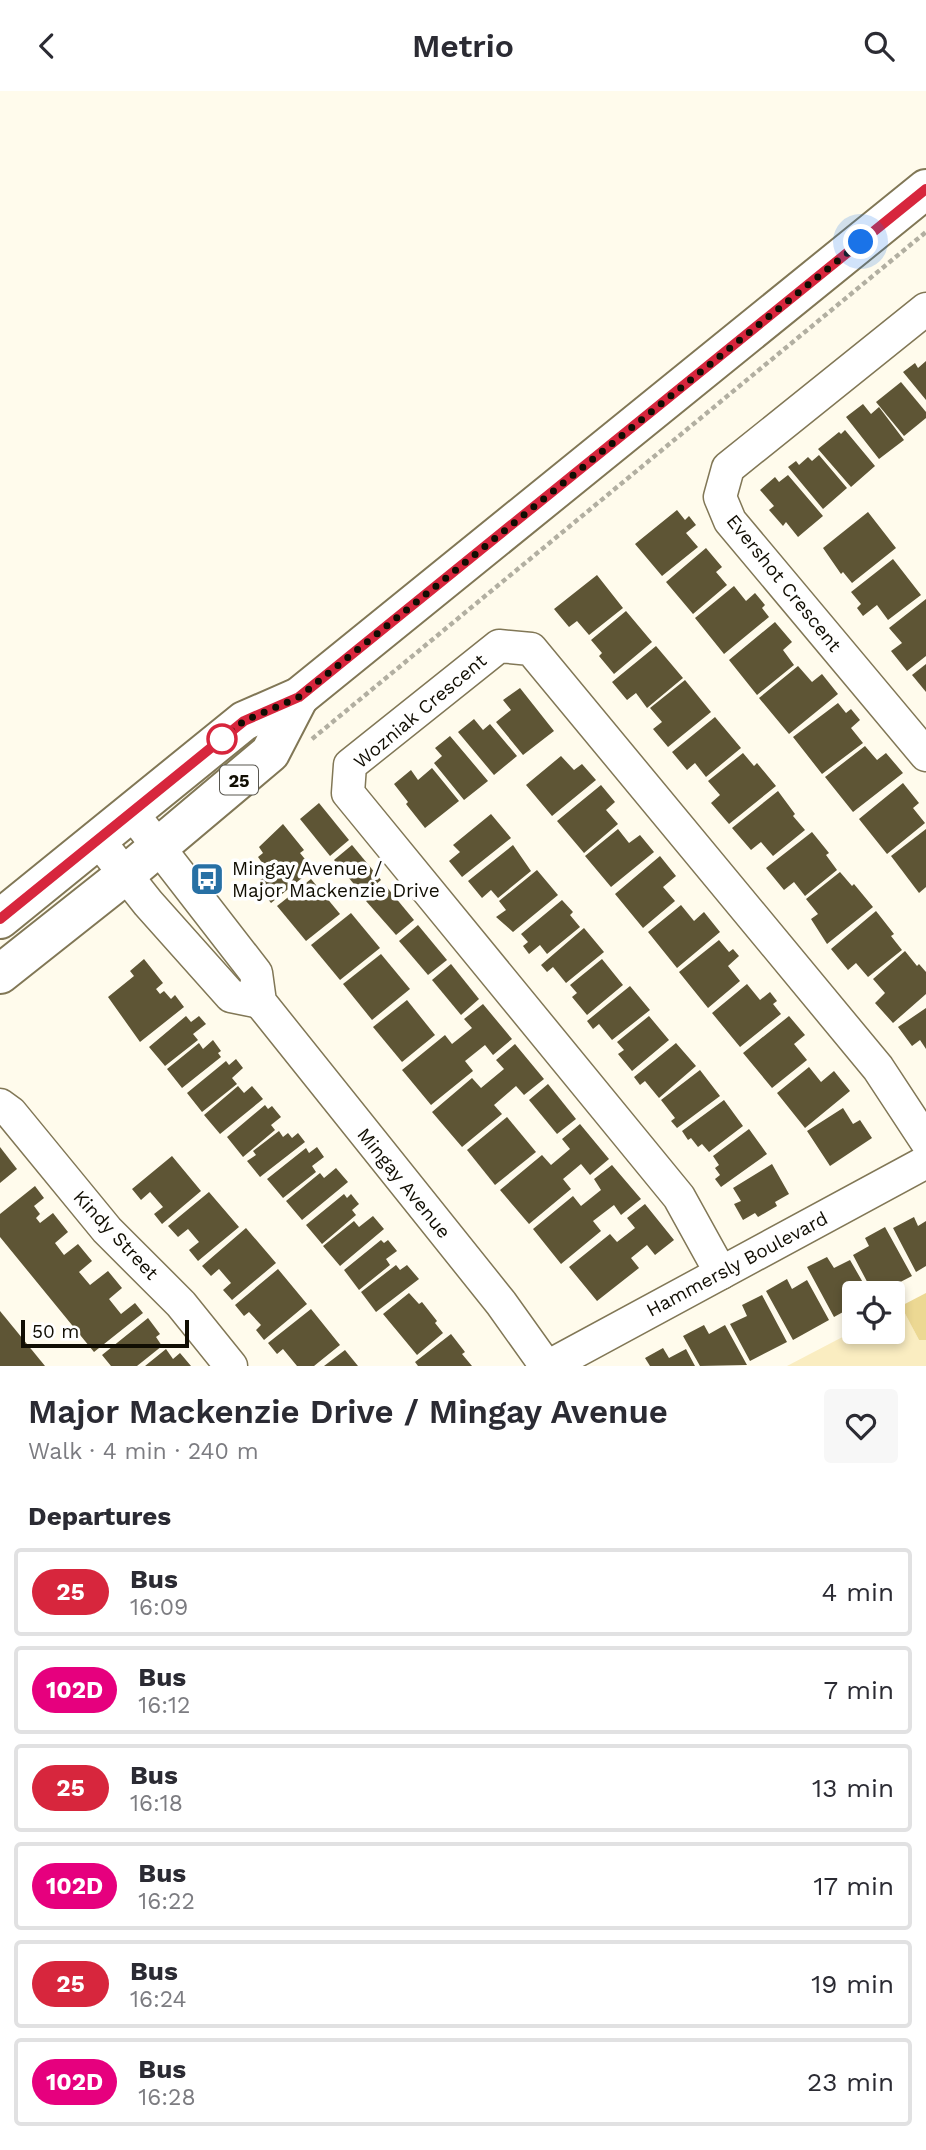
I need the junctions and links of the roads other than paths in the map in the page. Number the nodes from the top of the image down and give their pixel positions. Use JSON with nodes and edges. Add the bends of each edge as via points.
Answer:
{"nodes":[{"id":1,"x":926,"y":189,"type":"edge"},
{"id":2,"x":926,"y":309,"type":"edge"},
{"id":3,"x":299,"y":697,"type":"junction"},
{"id":4,"x":926,"y":755,"type":"edge"},
{"id":5,"x":132,"y":813,"type":"junction"},
{"id":6,"x":98,"y":840,"type":"junction"},
{"id":7,"x":159,"y":847,"type":"junction"},
{"id":8,"x":125,"y":875,"type":"junction"},
{"id":9,"x":0,"y":919,"type":"edge"},
{"id":10,"x":0,"y":974,"type":"edge"},
{"id":11,"x":260,"y":1002,"type":"junction"},
{"id":12,"x":0,"y":1105,"type":"edge"},
{"id":13,"x":926,"y":1142,"type":"edge"},
{"id":14,"x":926,"y":1161,"type":"edge"},
{"id":15,"x":721,"y":1273,"type":"junction"},
{"id":16,"x":231,"y":1366,"type":"edge"},
{"id":17,"x":547,"y":1366,"type":"edge"}],
"edges":[{"from":1,"to":3,"type":"main road","number":"25"},
{"from":2,"to":4,"type":"street","name":"Evershot Crescent","via":[[728,468],[720,497],[730,521]]},
{"from":3,"to":5,"type":"main road","number":"25","via":[[244,721]]},
{"from":3,"to":7,"type":"main road","number":"25","via":[[270,753]]},
{"from":5,"to":6,"type":"main road","number":"25"},
{"from":5,"to":7,"type":"street","name":"Mingay Avenue"},
{"from":6,"to":8,"type":"street"},
{"from":6,"to":9,"type":"main road","number":"25"},
{"from":7,"to":8,"type":"main road","number":"25"},
{"from":7,"to":11,"type":"street","name":"Mingay Avenue","via":[[256,974]]},
{"from":8,"to":10,"type":"main road","number":"25"},
{"from":8,"to":11,"type":"street","via":[[231,996]]},
{"from":11,"to":17,"type":"street","name":"Mingay Avenue"},
{"from":12,"to":16,"type":"street","name":"Kindy Street","via":[[107,1230],[181,1304]]},
{"from":13,"to":15,"type":"street","name":"Wozniak Crescent","via":[[878,1068],[531,649],[499,646],[350,765],[348,793],[679,1197]]},
{"from":14,"to":15,"type":"street","name":"Hammersly Boulevard"},
{"from":15,"to":17,"type":"street","name":"Hammersly Boulevard"}]}
